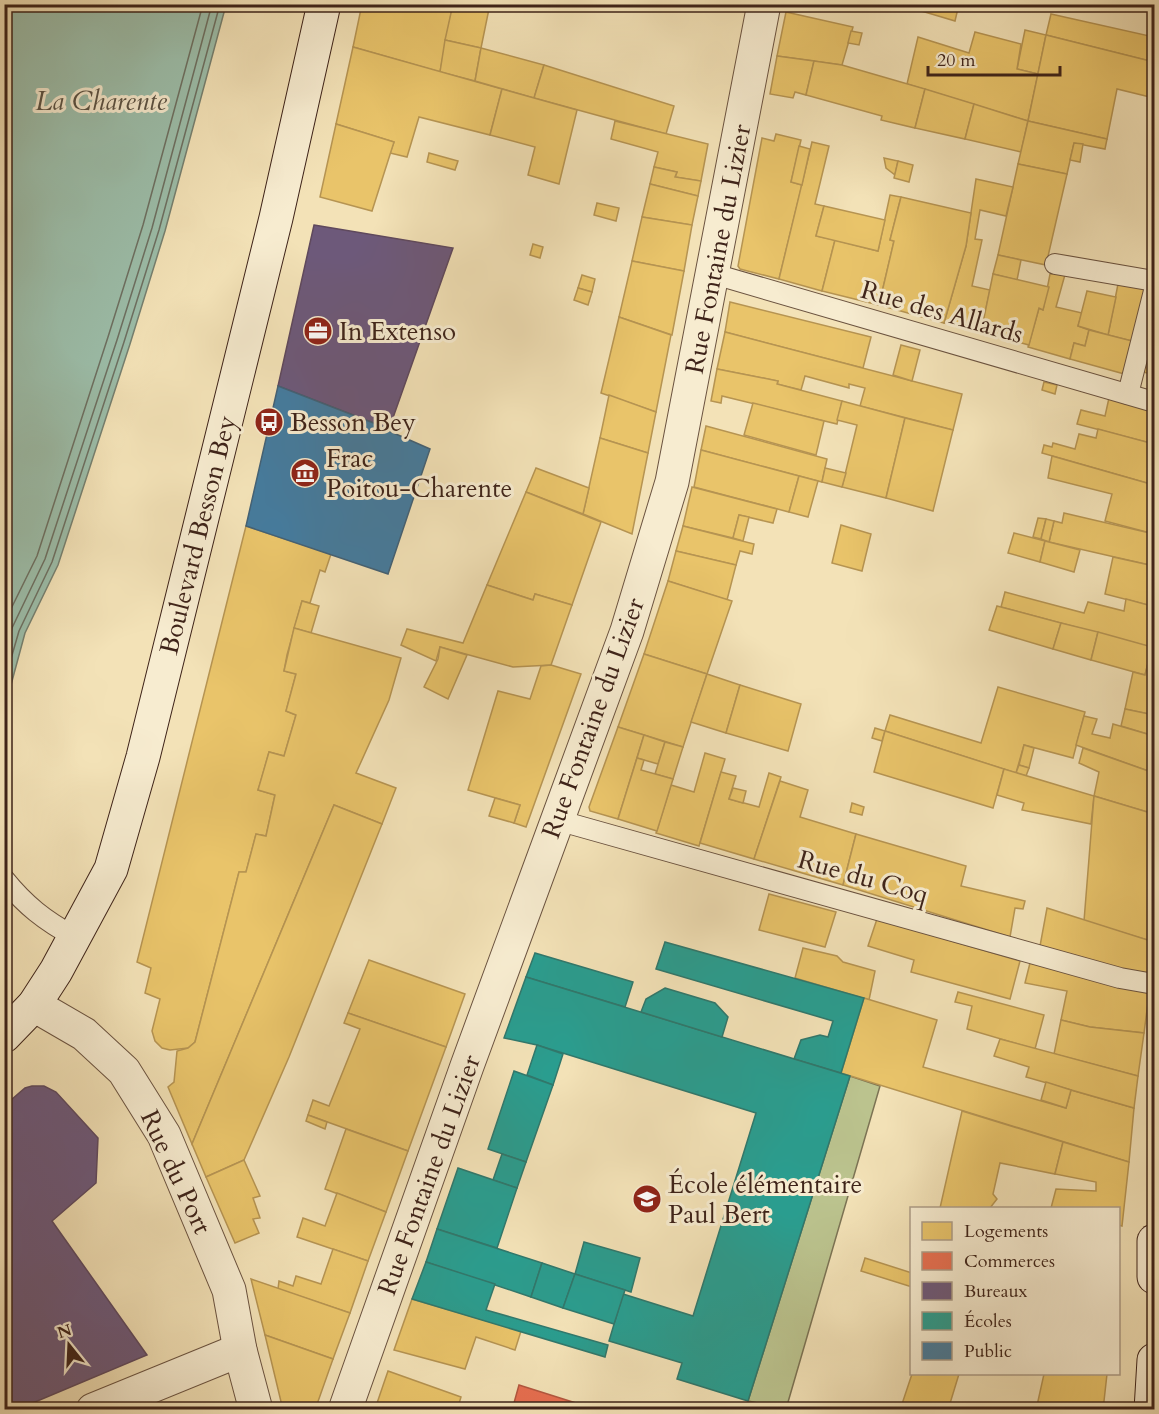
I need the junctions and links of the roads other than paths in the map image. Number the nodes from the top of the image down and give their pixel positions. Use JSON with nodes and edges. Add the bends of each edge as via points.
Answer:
{"nodes":[{"id":1,"x":324,"y":4,"type":"edge"},
{"id":2,"x":764,"y":4,"type":"edge"},
{"id":3,"x":1055,"y":264,"type":"dead end"},
{"id":4,"x":714,"y":274,"type":"junction"},
{"id":5,"x":1155,"y":281,"type":"edge"},
{"id":6,"x":1155,"y":291,"type":"edge"},
{"id":7,"x":1128,"y":394,"type":"junction"},
{"id":8,"x":1155,"y":402,"type":"edge"},
{"id":9,"x":557,"y":820,"type":"junction"},
{"id":10,"x":4,"y":879,"type":"edge"},
{"id":11,"x":75,"y":937,"type":"junction"},
{"id":12,"x":1155,"y":984,"type":"edge"},
{"id":13,"x":34,"y":1005,"type":"junction"},
{"id":14,"x":4,"y":1036,"type":"edge"},
{"id":15,"x":1155,"y":1241,"type":"edge"},
{"id":16,"x":1155,"y":1277,"type":"edge"},
{"id":17,"x":240,"y":1350,"type":"junction"},
{"id":18,"x":1155,"y":1360,"type":"edge"},
{"id":19,"x":93,"y":1410,"type":"edge"},
{"id":20,"x":256,"y":1410,"type":"edge"},
{"id":21,"x":345,"y":1410,"type":"edge"},
{"id":22,"x":1151,"y":1410,"type":"edge"}],
"edges":[{"from":1,"to":11,"type":"street","name":"Boulevard Besson Bey","via":[[276,218],[144,757],[111,869]]},
{"from":2,"to":4,"type":"street","name":"Rue Fontaine du Lizier"},
{"from":3,"to":5,"type":"lane"},
{"from":4,"to":7,"type":"lane","name":"Rue des Allards"},
{"from":4,"to":9,"type":"street","name":"Rue Fontaine du Lizier","via":[[672,482],[627,631]]},
{"from":6,"to":7,"type":"lane"},
{"from":7,"to":8,"type":"lane","name":"Rue des Allards"},
{"from":9,"to":12,"type":"lane","name":"Rue du Coq","via":[[1120,978]]},
{"from":9,"to":21,"type":"street","name":"Rue Fontaine du Lizier"},
{"from":10,"to":11,"type":"lane","via":[[22,902],[44,920]]},
{"from":11,"to":13,"type":"street","name":"Boulevard Besson Bey"},
{"from":13,"to":14,"type":"street","name":"Boulevard Besson Bey"},
{"from":13,"to":17,"type":"street","name":"Rue du Port","via":[[84,1034],[124,1071],[164,1136],[229,1290]]},
{"from":15,"to":16,"type":"street"},
{"from":17,"to":19,"type":"street"},
{"from":17,"to":20,"type":"street","name":"Rue du Port"},
{"from":18,"to":22,"type":"street"}]}
